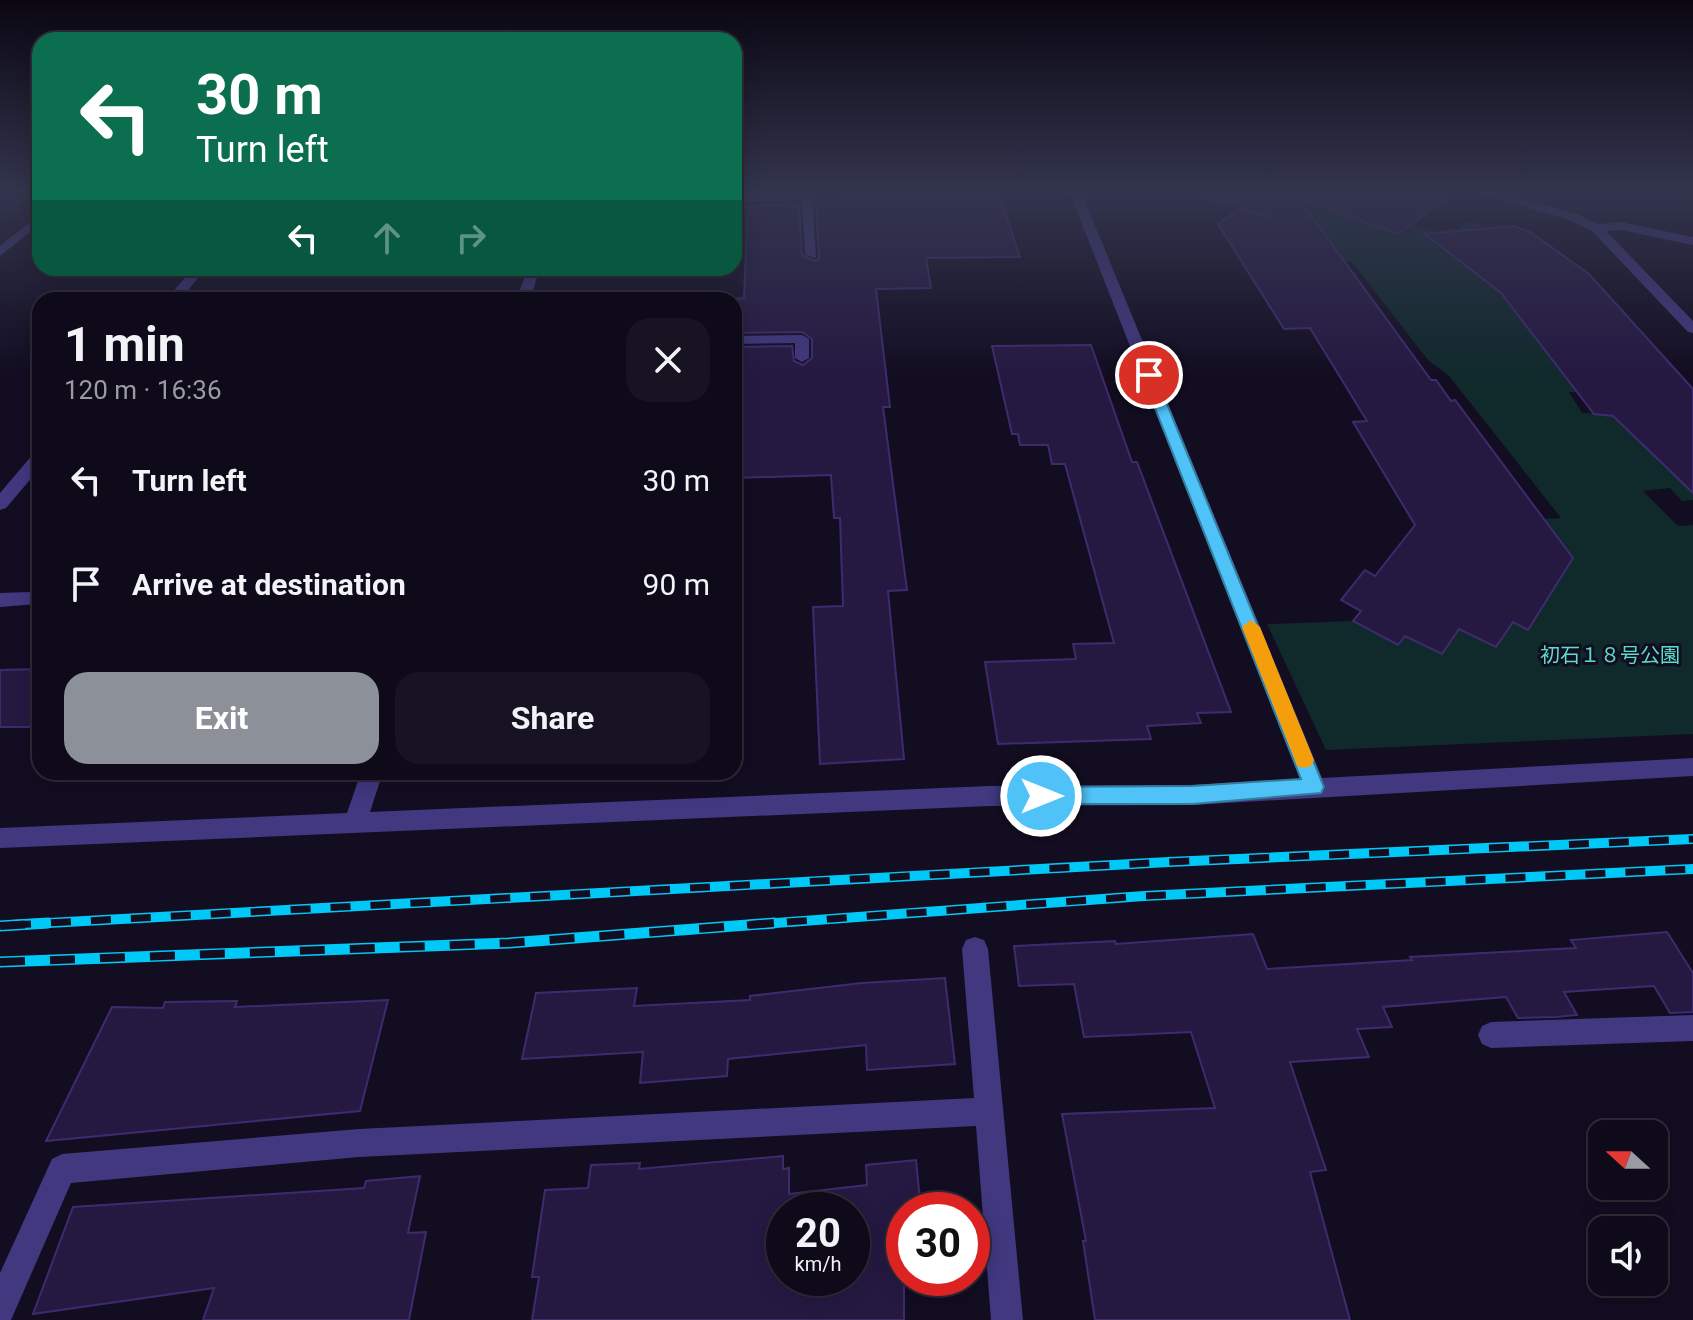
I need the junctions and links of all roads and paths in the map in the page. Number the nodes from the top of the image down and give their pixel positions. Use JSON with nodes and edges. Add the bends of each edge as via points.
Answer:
{"nodes":[{"id":1,"x":1100,"y":253,"type":"edge"},
{"id":2,"x":1620,"y":253,"type":"edge"},
{"id":3,"x":193,"y":276,"type":"edge"},
{"id":4,"x":180,"y":292,"type":"edge"},
{"id":5,"x":1693,"y":329,"type":"edge"},
{"id":6,"x":742,"y":340,"type":"edge"},
{"id":7,"x":802,"y":358,"type":"dead end"},
{"id":8,"x":32,"y":466,"type":"edge"},
{"id":9,"x":0,"y":504,"type":"edge"},
{"id":10,"x":31,"y":599,"type":"dead end"},
{"id":11,"x":0,"y":600,"type":"edge"},
{"id":12,"x":1693,"y":767,"type":"edge"},
{"id":13,"x":369,"y":780,"type":"edge"},
{"id":14,"x":1314,"y":787,"type":"junction"},
{"id":15,"x":355,"y":823,"type":"junction"},
{"id":16,"x":0,"y":838,"type":"edge"},
{"id":17,"x":975,"y":949,"type":"dead end"},
{"id":18,"x":1693,"y":1028,"type":"edge"},
{"id":19,"x":1491,"y":1035,"type":"dead end"},
{"id":20,"x":990,"y":1111,"type":"junction"},
{"id":21,"x":0,"y":1309,"type":"edge"},
{"id":22,"x":1007,"y":1320,"type":"edge"}],
"edges":[{"from":1,"to":14,"type":"street"},
{"from":2,"to":5,"type":"street"},
{"from":3,"to":4,"type":"street"},
{"from":6,"to":7,"type":"street","via":[[802,339]]},
{"from":8,"to":9,"type":"street"},
{"from":10,"to":11,"type":"street"},
{"from":12,"to":14,"type":"street"},
{"from":13,"to":15,"type":"street"},
{"from":14,"to":15,"type":"street"},
{"from":15,"to":16,"type":"street"},
{"from":17,"to":20,"type":"street"},
{"from":18,"to":19,"type":"street"},
{"from":20,"to":21,"type":"street","via":[[359,1143],[62,1169]]},
{"from":20,"to":22,"type":"street"}]}
